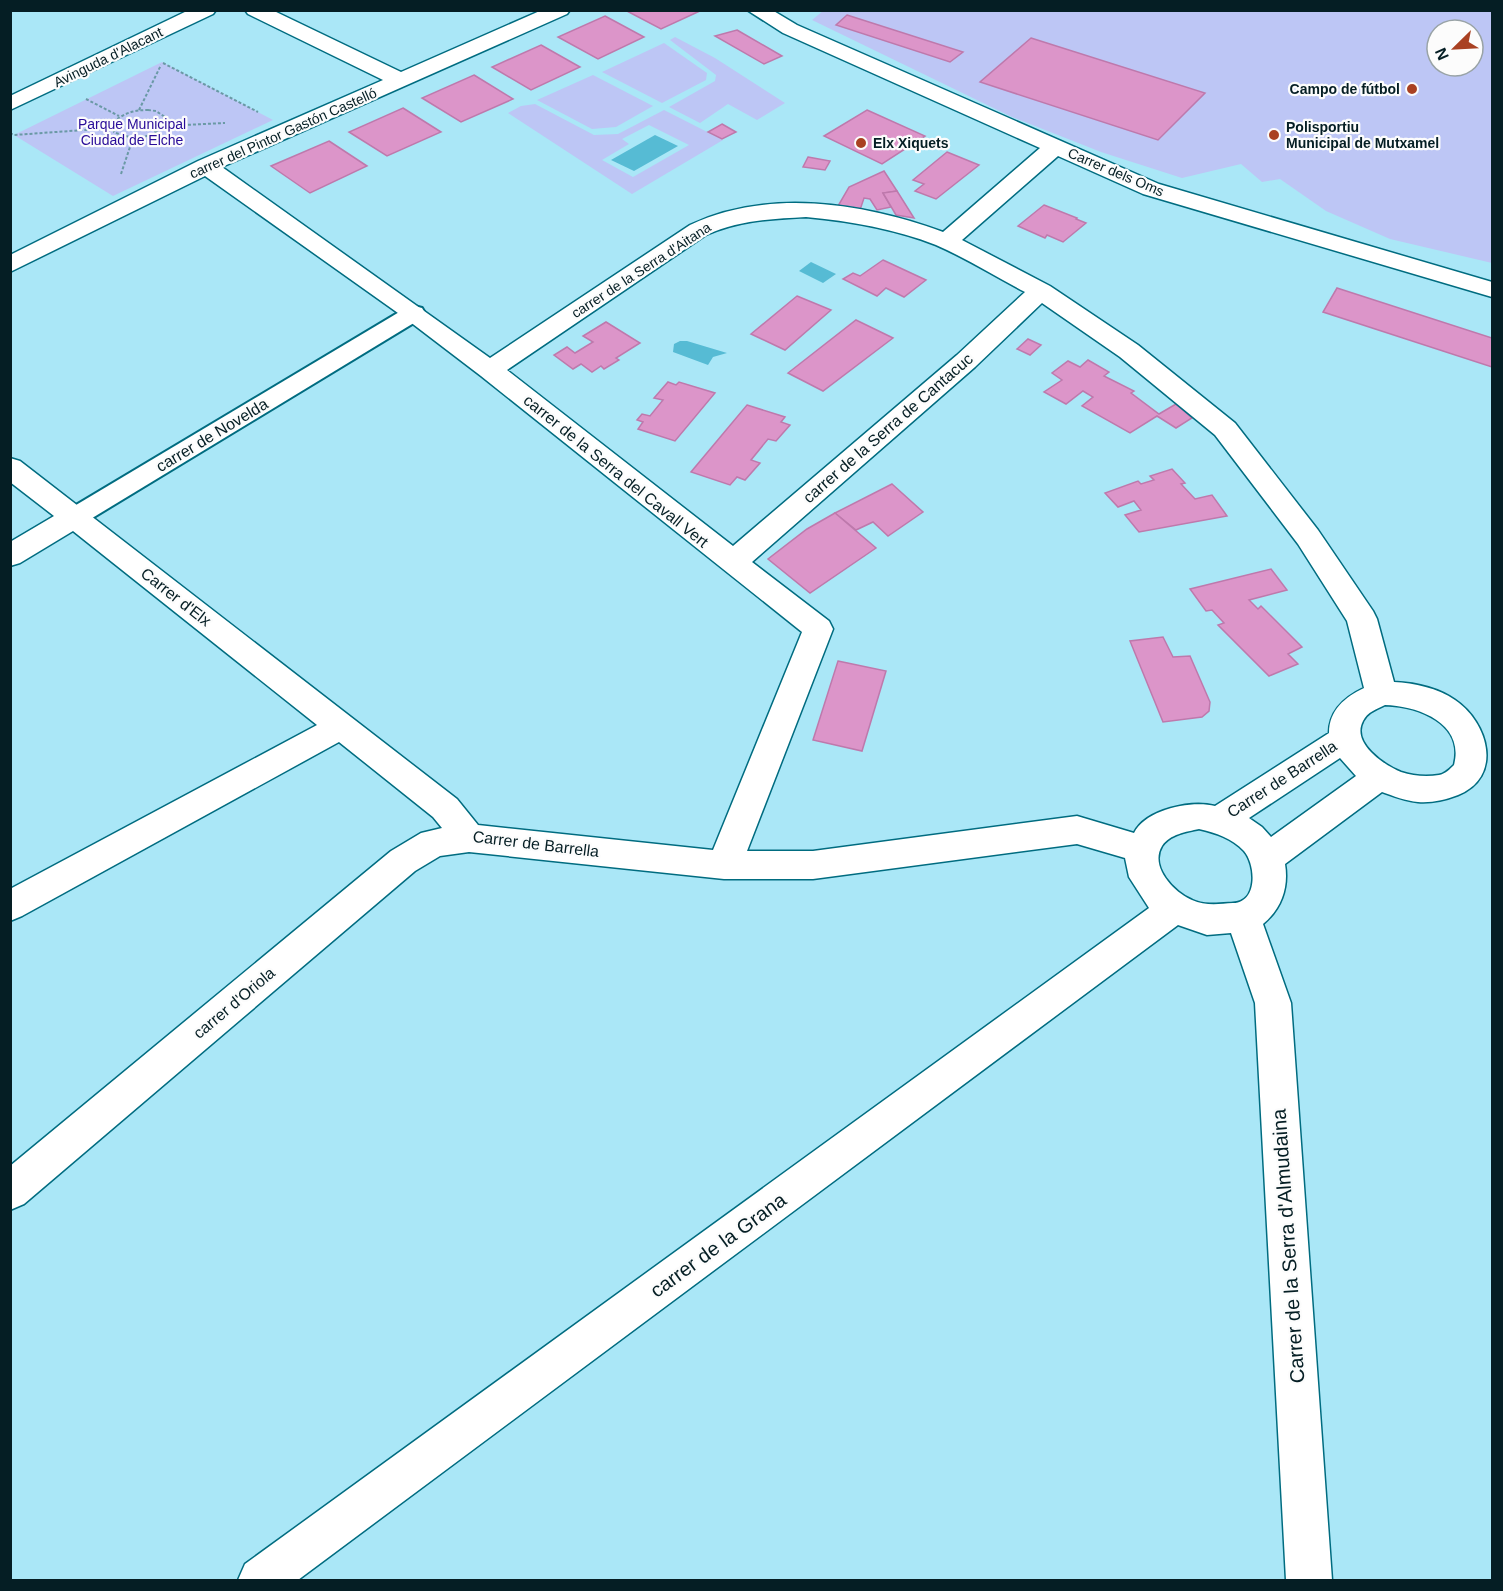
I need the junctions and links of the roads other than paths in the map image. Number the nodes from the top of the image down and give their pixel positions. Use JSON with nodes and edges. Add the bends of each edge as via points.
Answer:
{"nodes":[{"id":1,"x":206,"y":10,"type":"edge"},
{"id":2,"x":255,"y":10,"type":"edge"},
{"id":3,"x":560,"y":10,"type":"edge"},
{"id":4,"x":757,"y":10,"type":"edge"},
{"id":5,"x":402,"y":81,"type":"junction"},
{"id":6,"x":10,"y":104,"type":"edge"},
{"id":7,"x":1055,"y":147,"type":"junction"},
{"id":8,"x":206,"y":166,"type":"junction"},
{"id":9,"x":946,"y":241,"type":"junction"},
{"id":10,"x":10,"y":266,"type":"edge"},
{"id":11,"x":1492,"y":290,"type":"edge"},
{"id":12,"x":1041,"y":291,"type":"junction"},
{"id":13,"x":414,"y":313,"type":"junction"},
{"id":14,"x":489,"y":370,"type":"junction"},
{"id":15,"x":10,"y":467,"type":"edge"},
{"id":16,"x":75,"y":518,"type":"junction"},
{"id":17,"x":10,"y":556,"type":"edge"},
{"id":18,"x":732,"y":563,"type":"junction"},
{"id":19,"x":1381,"y":693,"type":"junction"},
{"id":20,"x":340,"y":727,"type":"junction"},
{"id":21,"x":1345,"y":739,"type":"junction"},
{"id":22,"x":1483,"y":743,"type":"edge"},
{"id":23,"x":1378,"y":777,"type":"junction"},
{"id":24,"x":1220,"y":820,"type":"junction"},
{"id":25,"x":469,"y":838,"type":"junction"},
{"id":26,"x":1143,"y":849,"type":"junction"},
{"id":27,"x":1267,"y":859,"type":"junction"},
{"id":28,"x":724,"y":865,"type":"junction"},
{"id":29,"x":10,"y":906,"type":"edge"},
{"id":30,"x":1174,"y":909,"type":"junction"},
{"id":31,"x":1243,"y":917,"type":"junction"},
{"id":32,"x":10,"y":1191,"type":"edge"},
{"id":33,"x":261,"y":1581,"type":"edge"},
{"id":34,"x":1309,"y":1581,"type":"edge"}],
"edges":[{"from":1,"to":6,"type":"street","name":"Avinguda d'Alacant"},
{"from":2,"to":5,"type":"street"},
{"from":3,"to":5,"type":"street","name":"carrer del Pintor Gastón Castelló"},
{"from":4,"to":7,"type":"street","name":"Carrer dels Oms","via":[[790,29]]},
{"from":5,"to":8,"type":"street","name":"carrer del Pintor Gastón Castelló"},
{"from":7,"to":9,"type":"street"},
{"from":7,"to":11,"type":"street","name":"Carrer dels Oms","via":[[1151,189]]},
{"from":8,"to":10,"type":"street","name":"carrer del Pintor Gastón Castelló"},
{"from":8,"to":13,"type":"street","name":"carrer de la Serra del Cavall Vert"},
{"from":9,"to":12,"type":"street","name":"carrer de la Serra d'Aitana"},
{"from":9,"to":14,"type":"street","name":"carrer de la Serra d'Aitana","via":[[910,228],[840,213],[772,211],[717,221]]},
{"from":12,"to":18,"type":"street","name":"carrer de la Serra de Cantacuc"},
{"from":12,"to":19,"type":"street","name":"carrer de la Serra d'Aitana","via":[[1129,351],[1224,429],[1308,537],[1362,619]]},
{"from":13,"to":14,"type":"street","name":"carrer de la Serra del Cavall Vert"},
{"from":13,"to":16,"type":"street","name":"carrer de Novelda"},
{"from":14,"to":18,"type":"street","name":"carrer de la Serra del Cavall Vert"},
{"from":15,"to":16,"type":"street","name":"Carrer d'Elx"},
{"from":16,"to":17,"type":"street","name":"carrer de Novelda"},
{"from":16,"to":20,"type":"street","name":"Carrer d'Elx"},
{"from":18,"to":28,"type":"street","name":"carrer de la Serra del Cavall Vert","via":[[818,629]]},
{"from":19,"to":21,"type":"street","via":[[1350,709]]},
{"from":19,"to":22,"type":"street","via":[[1423,698],[1443,708],[1470,737]]},
{"from":20,"to":25,"type":"street","name":"Carrer de Barrella","via":[[444,808]]},
{"from":20,"to":29,"type":"street"},
{"from":21,"to":23,"type":"street","via":[[1363,766]]},
{"from":21,"to":24,"type":"street","name":"Carrer de Barrella"},
{"from":22,"to":23,"type":"street","via":[[1470,769],[1458,781],[1442,788],[1399,786]]},
{"from":23,"to":27,"type":"street"},
{"from":24,"to":26,"type":"street","via":[[1179,817],[1150,834]]},
{"from":24,"to":27,"type":"street","via":[[1256,843]]},
{"from":25,"to":28,"type":"street","name":"Carrer de Barrella"},
{"from":25,"to":32,"type":"street","name":"carrer d'Oriola","via":[[433,843],[403,861]]},
{"from":26,"to":28,"type":"street","name":"Carrer de Barrella","via":[[1077,830],[813,865]]},
{"from":26,"to":30,"type":"street","via":[[1147,881],[1158,897]]},
{"from":27,"to":31,"type":"street","via":[[1269,894],[1259,908]]},
{"from":30,"to":31,"type":"street","via":[[1206,921]]},
{"from":30,"to":33,"type":"street","name":"carrer de la Grana"},
{"from":31,"to":34,"type":"street","name":"Carrer de la Serra d'Almudaina","via":[[1273,1003]]}]}
